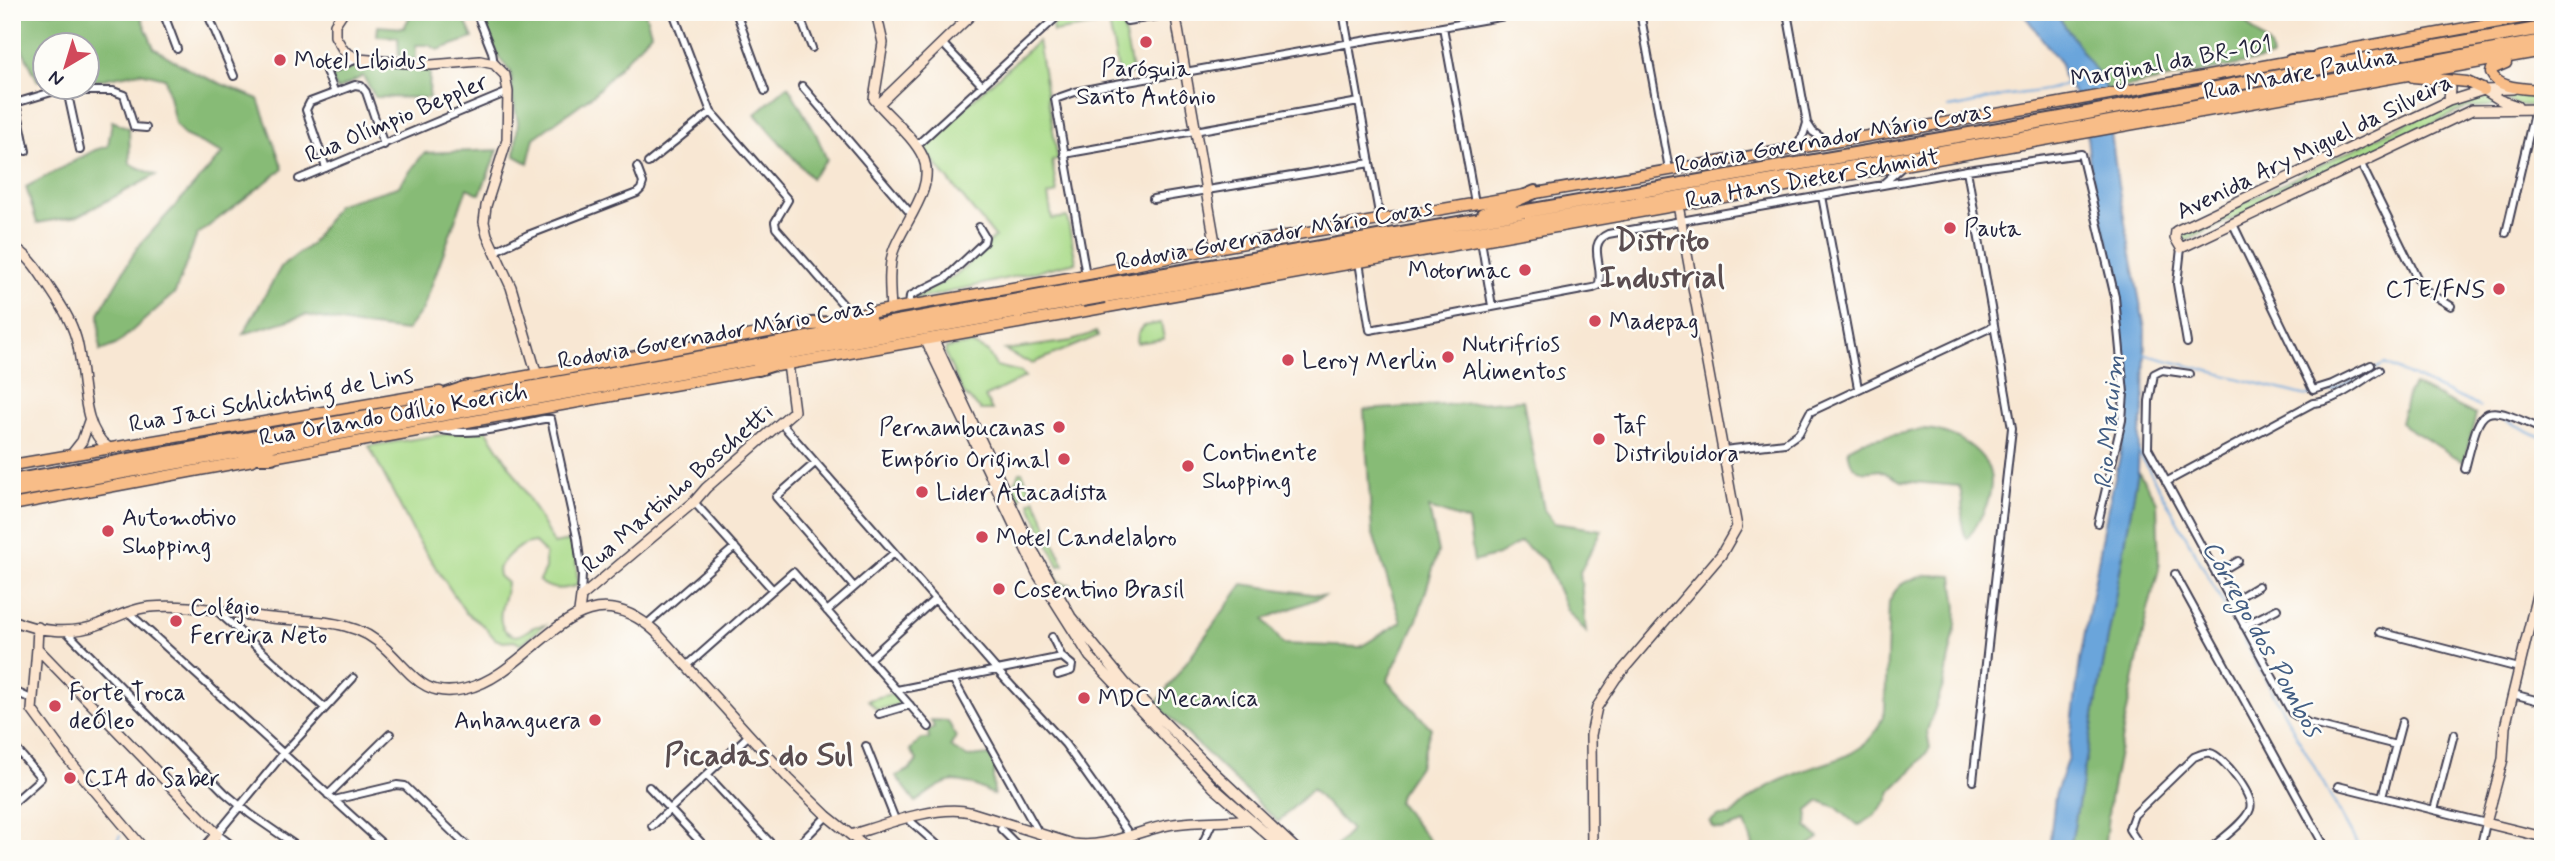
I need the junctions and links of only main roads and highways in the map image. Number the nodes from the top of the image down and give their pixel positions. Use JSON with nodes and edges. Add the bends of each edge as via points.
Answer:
{"nodes":[{"id":1,"x":343,"y":12,"type":"edge"},
{"id":2,"x":876,"y":12,"type":"edge"},
{"id":3,"x":974,"y":12,"type":"edge"},
{"id":4,"x":1176,"y":12,"type":"edge"},
{"id":5,"x":2543,"y":14,"type":"edge"},
{"id":6,"x":2515,"y":16,"type":"edge"},
{"id":7,"x":2543,"y":28,"type":"edge"},
{"id":8,"x":2543,"y":41,"type":"edge"},
{"id":9,"x":2543,"y":51,"type":"edge"},
{"id":10,"x":2378,"y":57,"type":"junction"},
{"id":11,"x":2291,"y":61,"type":"junction"},
{"id":12,"x":2395,"y":72,"type":"junction"},
{"id":13,"x":2439,"y":79,"type":"junction"},
{"id":14,"x":2484,"y":90,"type":"junction"},
{"id":15,"x":2542,"y":90,"type":"edge"},
{"id":16,"x":2316,"y":91,"type":"joint"},
{"id":17,"x":2449,"y":101,"type":"junction"},
{"id":18,"x":878,"y":104,"type":"junction"},
{"id":19,"x":2537,"y":109,"type":"edge"},
{"id":20,"x":2118,"y":119,"type":"junction"},
{"id":21,"x":2062,"y":129,"type":"junction"},
{"id":22,"x":1535,"y":192,"type":"junction"},
{"id":23,"x":1678,"y":205,"type":"junction"},
{"id":24,"x":1467,"y":221,"type":"junction"},
{"id":25,"x":1516,"y":233,"type":"junction"},
{"id":26,"x":1446,"y":237,"type":"junction"},
{"id":27,"x":12,"y":246,"type":"edge"},
{"id":28,"x":1216,"y":248,"type":"junction"},
{"id":29,"x":1086,"y":275,"type":"junction"},
{"id":30,"x":1103,"y":290,"type":"junction"},
{"id":31,"x":1080,"y":294,"type":"junction"},
{"id":32,"x":1092,"y":310,"type":"junction"},
{"id":33,"x":893,"y":316,"type":"junction"},
{"id":34,"x":811,"y":324,"type":"junction"},
{"id":35,"x":929,"y":338,"type":"junction"},
{"id":36,"x":830,"y":346,"type":"junction"},
{"id":37,"x":788,"y":364,"type":"junction"},
{"id":38,"x":758,"y":369,"type":"junction"},
{"id":39,"x":537,"y":375,"type":"junction"},
{"id":40,"x":468,"y":387,"type":"junction"},
{"id":41,"x":414,"y":409,"type":"junction"},
{"id":42,"x":89,"y":419,"type":"junction"},
{"id":43,"x":109,"y":448,"type":"junction"},
{"id":44,"x":71,"y":455,"type":"junction"},
{"id":45,"x":213,"y":457,"type":"junction"},
{"id":46,"x":272,"y":457,"type":"junction"},
{"id":47,"x":12,"y":465,"type":"edge"},
{"id":48,"x":12,"y":481,"type":"edge"},
{"id":49,"x":12,"y":492,"type":"edge"},
{"id":50,"x":12,"y":505,"type":"edge"},
{"id":51,"x":2543,"y":570,"type":"edge"},
{"id":52,"x":579,"y":612,"type":"junction"},
{"id":53,"x":12,"y":620,"type":"edge"},
{"id":54,"x":38,"y":627,"type":"junction"},
{"id":55,"x":37,"y":648,"type":"junction"},
{"id":56,"x":1249,"y":819,"type":"junction"},
{"id":57,"x":851,"y":835,"type":"junction"},
{"id":58,"x":2541,"y":836,"type":"edge"},
{"id":59,"x":141,"y":848,"type":"edge"},
{"id":60,"x":204,"y":849,"type":"edge"},
{"id":61,"x":868,"y":849,"type":"edge"},
{"id":62,"x":1284,"y":849,"type":"edge"},
{"id":63,"x":1296,"y":849,"type":"edge"},
{"id":64,"x":1592,"y":849,"type":"edge"}],
"edges":[{"from":1,"to":39,"type":"main road","via":[[335,24],[337,41],[358,60],[421,65],[475,61],[494,64],[505,75],[505,149],[484,218],[511,286]]},
{"from":2,"to":18,"type":"main road","via":[[883,43],[874,99]]},
{"from":3,"to":18,"type":"main road"},
{"from":4,"to":28,"type":"main road"},
{"from":5,"to":6,"type":"main road","name":"Marginal da BR-101"},
{"from":6,"to":11,"type":"main road","name":"Marginal da BR-101"},
{"from":7,"to":10,"type":"highway","name":"Rodovia Governador Mário Covas"},
{"from":8,"to":12,"type":"highway","name":"Rodovia Governador Mário Covas"},
{"from":9,"to":12,"type":"main road","name":"Rua Madre Paulina"},
{"from":9,"to":15,"type":"main road","via":[[2498,65],[2491,73],[2501,84]]},
{"from":10,"to":11,"type":"highway"},
{"from":10,"to":20,"type":"highway","name":"Rodovia Governador Mário Covas"},
{"from":11,"to":22,"type":"main road","name":"Marginal da BR-101"},
{"from":12,"to":13,"type":"main road"},
{"from":12,"to":16,"type":"highway"},
{"from":12,"to":20,"type":"highway","name":"Rodovia Governador Mário Covas"},
{"from":13,"to":14,"type":"main road","via":[[2467,82]]},
{"from":13,"to":17,"type":"main road","via":[[2450,88]]},
{"from":14,"to":15,"type":"main road","name":"Avenida Ary Miguel da Silveira"},
{"from":14,"to":17,"type":"main road","name":"Avenida Ary Miguel da Silveira"},
{"from":14,"to":19,"type":"main road","via":[[2511,105]]},
{"from":16,"to":20,"type":"main road","name":"Rua Madre Paulina"},
{"from":17,"to":19,"type":"main road","name":"Avenida Ary Miguel da Silveira","via":[[2176,231],[2175,239],[2181,248],[2472,110]]},
{"from":18,"to":33,"type":"main road","via":[[916,146],[925,170],[922,195],[891,261]]},
{"from":20,"to":21,"type":"highway","name":"Rodovia Governador Mário Covas"},
{"from":21,"to":23,"type":"main road","name":"Rua Orlando Odílio Koerich","via":[[1904,166]]},
{"from":21,"to":24,"type":"highway","name":"Rodovia Governador Mário Covas"},
{"from":21,"to":26,"type":"highway","name":"Rodovia Governador Mário Covas"},
{"from":22,"to":24,"type":"highway"},
{"from":22,"to":28,"type":"main road","name":"Marginal da BR-101"},
{"from":23,"to":25,"type":"main road","name":"Rua Orlando Odílio Koerich"},
{"from":23,"to":64,"type":"main road","via":[[1737,520],[1735,533],[1721,555],[1616,678],[1593,716]]},
{"from":24,"to":30,"type":"highway","name":"Rodovia Governador Mário Covas"},
{"from":25,"to":26,"type":"highway"},
{"from":25,"to":32,"type":"main road","name":"Rua Orlando Odílio Koerich"},
{"from":26,"to":30,"type":"highway","name":"Rodovia Governador Mário Covas"},
{"from":27,"to":42,"type":"main road","via":[[38,270],[73,328]]},
{"from":28,"to":29,"type":"main road","name":"Rua Jaci Schlichting de Lins"},
{"from":29,"to":32,"type":"main road"},
{"from":29,"to":33,"type":"main road","name":"Rua Jaci Schlichting de Lins","via":[[909,307]]},
{"from":30,"to":31,"type":"highway","name":"Rodovia Governador Mário Covas","bridge":true},
{"from":31,"to":33,"type":"highway","name":"Rodovia Governador Mário Covas"},
{"from":31,"to":36,"type":"highway","name":"Rodovia Governador Mário Covas"},
{"from":32,"to":35,"type":"main road","name":"Rua Orlando Odílio Koerich"},
{"from":33,"to":34,"type":"highway"},
{"from":33,"to":34,"type":"main road","name":"Rua Jaci Schlichting de Lins","via":[[853,316]]},
{"from":33,"to":41,"type":"highway","name":"Rodovia Governador Mário Covas"},
{"from":34,"to":39,"type":"main road","name":"Rua Jaci Schlichting de Lins"},
{"from":35,"to":37,"type":"main road","name":"Rua Orlando Odílio Koerich"},
{"from":35,"to":56,"type":"main road","via":[[1037,573],[1090,657]]},
{"from":35,"to":63,"type":"main road","via":[[1032,549],[1071,617],[1126,684]]},
{"from":36,"to":38,"type":"highway"},
{"from":36,"to":45,"type":"highway","name":"Rodovia Governador Mário Covas"},
{"from":37,"to":38,"type":"main road","name":"Rua Orlando Odílio Koerich"},
{"from":37,"to":52,"type":"main road","name":"Rua Martinho Boschetti","via":[[795,408],[694,502],[581,597]]},
{"from":38,"to":46,"type":"main road","name":"Rua Orlando Odílio Koerich"},
{"from":39,"to":40,"type":"main road","name":"Rua Jaci Schlichting de Lins"},
{"from":40,"to":41,"type":"highway"},
{"from":40,"to":43,"type":"main road","name":"Rua Jaci Schlichting de Lins"},
{"from":41,"to":48,"type":"highway","name":"Rodovia Governador Mário Covas"},
{"from":42,"to":43,"type":"main road"},
{"from":42,"to":44,"type":"main road","via":[[84,437]]},
{"from":43,"to":44,"type":"main road","name":"Rua Jaci Schlichting de Lins"},
{"from":44,"to":47,"type":"main road","name":"Rua Jaci Schlichting de Lins"},
{"from":45,"to":46,"type":"highway"},
{"from":45,"to":49,"type":"highway","name":"Rodovia Governador Mário Covas"},
{"from":46,"to":50,"type":"main road","name":"Rua Orlando Odílio Koerich"},
{"from":51,"to":58,"type":"main road","via":[[2486,823]]},
{"from":52,"to":54,"type":"main road","via":[[491,679],[442,692],[418,681],[371,636],[335,623],[158,607],[67,632]]},
{"from":52,"to":57,"type":"main road","via":[[606,608],[633,614],[647,624],[749,736]]},
{"from":53,"to":54,"type":"main road"},
{"from":54,"to":55,"type":"main road"},
{"from":55,"to":59,"type":"main road","via":[[31,706],[35,715]]},
{"from":55,"to":60,"type":"main road","via":[[217,834]]},
{"from":56,"to":57,"type":"main road","via":[[1167,825],[1088,846],[958,810],[940,810]]},
{"from":56,"to":62,"type":"main road"},
{"from":57,"to":61,"type":"main road"}]}
